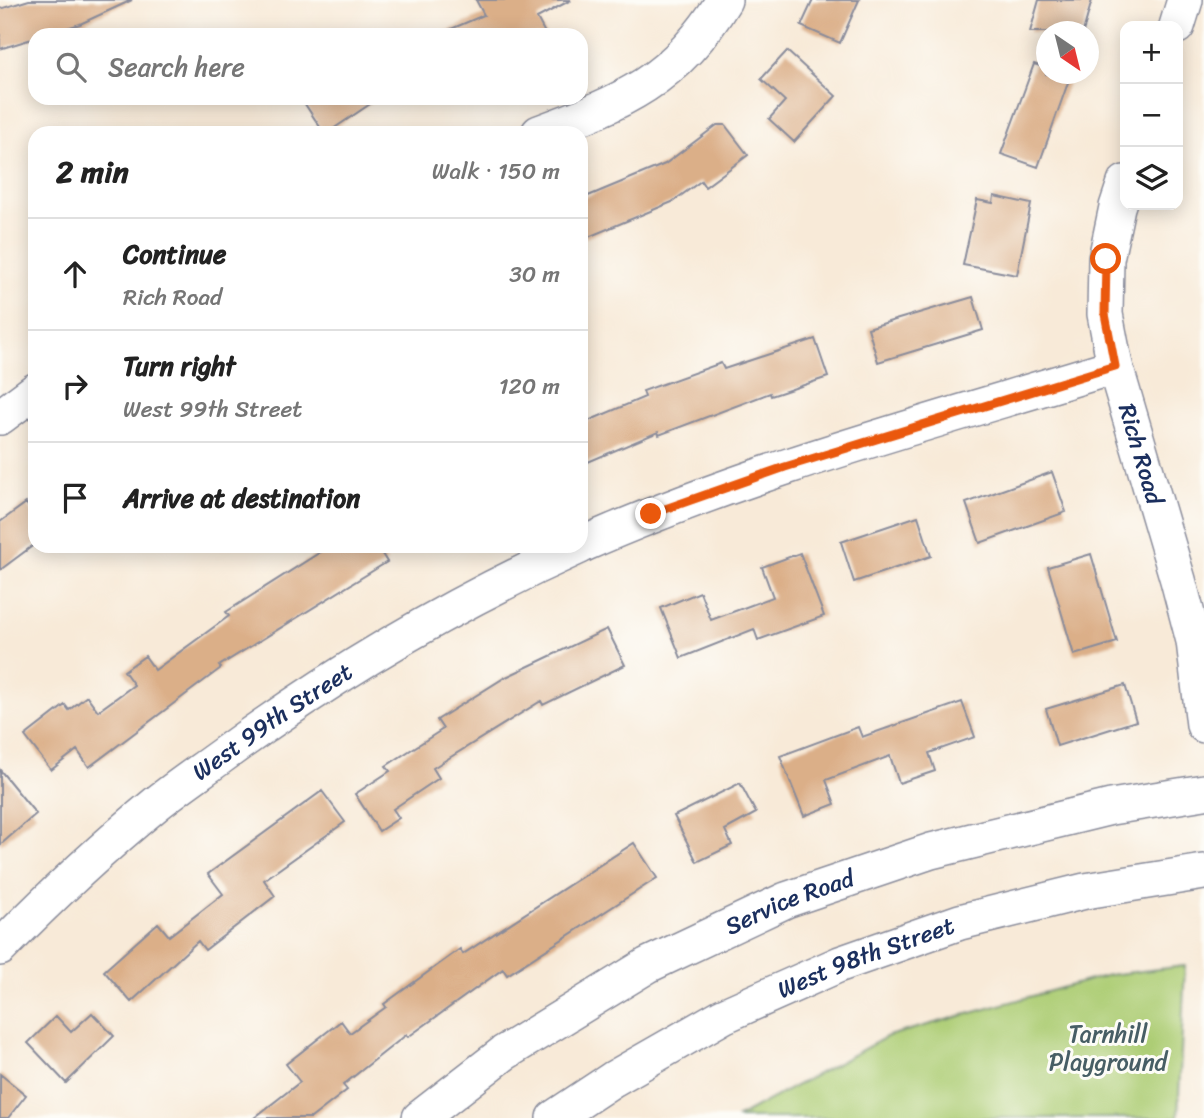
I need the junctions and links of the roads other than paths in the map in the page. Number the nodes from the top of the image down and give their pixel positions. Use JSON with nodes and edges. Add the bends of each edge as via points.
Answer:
{"nodes":[{"id":1,"x":724,"y":0,"type":"edge"},
{"id":2,"x":1185,"y":0,"type":"edge"},
{"id":3,"x":1179,"y":21,"type":"edge"},
{"id":4,"x":557,"y":126,"type":"edge"},
{"id":5,"x":1120,"y":198,"type":"edge"},
{"id":6,"x":1115,"y":366,"type":"junction"},
{"id":7,"x":28,"y":396,"type":"edge"},
{"id":8,"x":0,"y":417,"type":"edge"},
{"id":9,"x":588,"y":542,"type":"edge"},
{"id":10,"x":564,"y":553,"type":"edge"},
{"id":11,"x":1204,"y":725,"type":"edge"},
{"id":12,"x":1204,"y":792,"type":"edge"},
{"id":13,"x":1204,"y":872,"type":"edge"},
{"id":14,"x":0,"y":948,"type":"edge"},
{"id":15,"x":420,"y":1118,"type":"edge"},
{"id":16,"x":554,"y":1118,"type":"edge"}],
"edges":[{"from":1,"to":4,"type":"street","via":[[706,30],[674,65],[636,92]]},
{"from":2,"to":3,"type":"street"},
{"from":5,"to":6,"type":"street","name":"Rich Road","via":[[1106,259],[1105,314]]},
{"from":6,"to":9,"type":"street","name":"West 99th Street","via":[[785,467],[651,514]]},
{"from":6,"to":11,"type":"street","name":"Rich Road","via":[[1194,641]]},
{"from":7,"to":8,"type":"street"},
{"from":10,"to":14,"type":"street","name":"West 99th Street","via":[[393,642],[273,718],[156,804],[49,898]]},
{"from":12,"to":15,"type":"street","name":"Service Road","via":[[1111,807],[932,851],[786,900],[648,965],[504,1053]]},
{"from":13,"to":16,"type":"street","name":"West 98th Street","via":[[1085,891],[960,922],[840,964],[723,1016]]}]}
